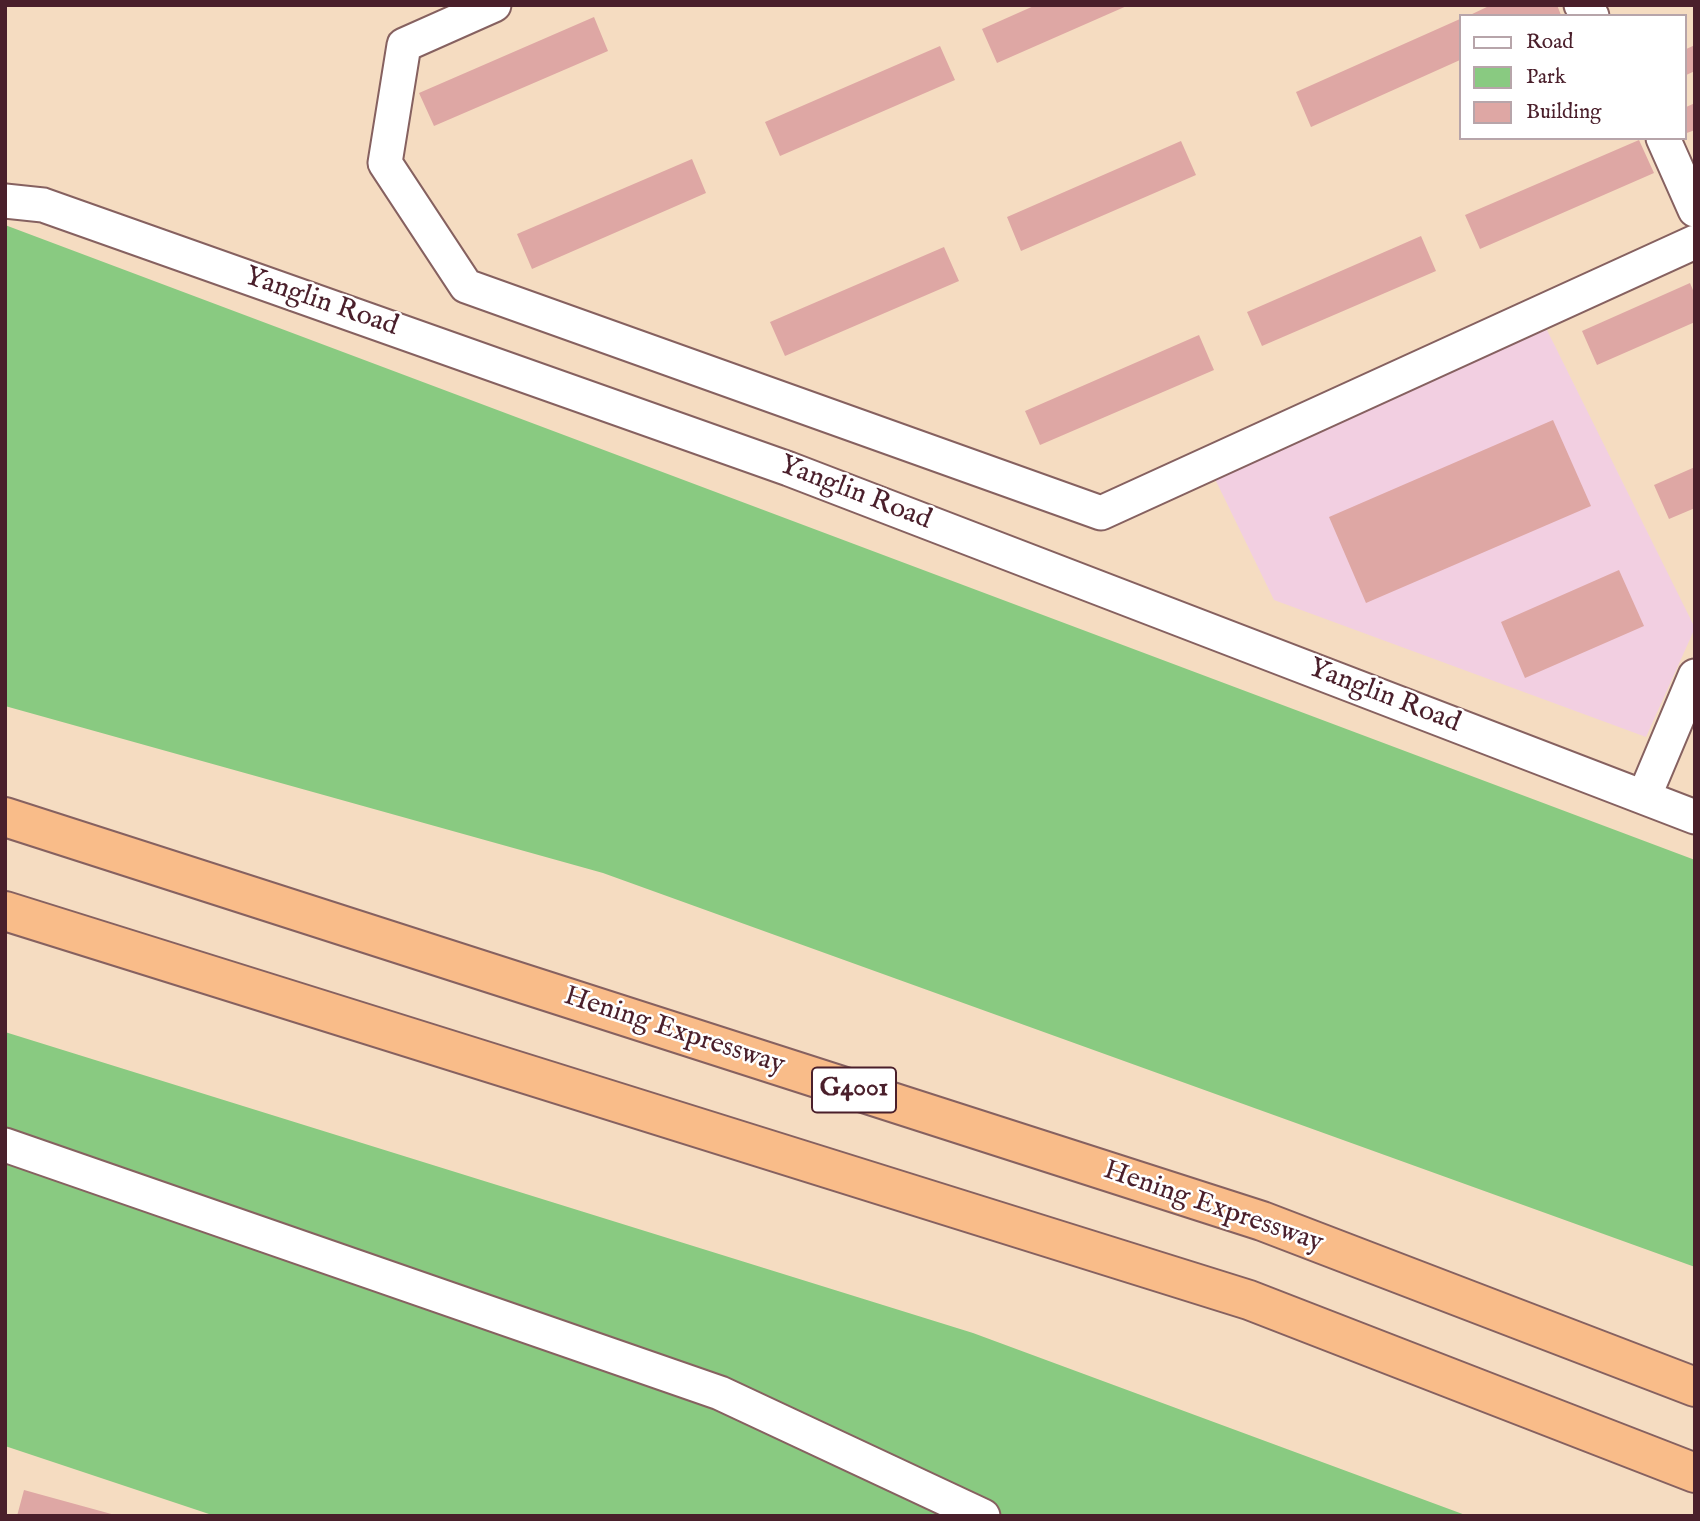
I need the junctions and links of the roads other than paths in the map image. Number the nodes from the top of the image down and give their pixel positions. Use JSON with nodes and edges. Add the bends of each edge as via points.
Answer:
{"nodes":[{"id":1,"x":494,"y":5,"type":"edge"},
{"id":2,"x":1664,"y":140,"type":"edge"},
{"id":3,"x":5,"y":201,"type":"edge"},
{"id":4,"x":1695,"y":210,"type":"edge"},
{"id":5,"x":1695,"y":242,"type":"edge"},
{"id":6,"x":1695,"y":676,"type":"edge"},
{"id":7,"x":1644,"y":797,"type":"junction"},
{"id":8,"x":5,"y":817,"type":"edge"},
{"id":9,"x":1695,"y":817,"type":"edge"},
{"id":10,"x":5,"y":911,"type":"edge"},
{"id":11,"x":5,"y":1146,"type":"edge"},
{"id":12,"x":1695,"y":1387,"type":"edge"},
{"id":13,"x":1695,"y":1473,"type":"edge"},
{"id":14,"x":983,"y":1516,"type":"edge"}],
"edges":[{"from":1,"to":5,"type":"street","via":[[404,45],[385,163],[466,286],[1101,513]]},
{"from":2,"to":4,"type":"street"},
{"from":3,"to":7,"type":"street","name":"Yanglin Road","via":[[43,205],[789,469]]},
{"from":6,"to":7,"type":"street"},
{"from":7,"to":9,"type":"street","name":"Yanglin Road"},
{"from":8,"to":12,"type":"highway","name":"Hening Expressway","number":"G4001","via":[[1262,1221]]},
{"from":10,"to":13,"type":"highway","via":[[1249,1300]]},
{"from":11,"to":14,"type":"street","via":[[720,1393]]}]}
